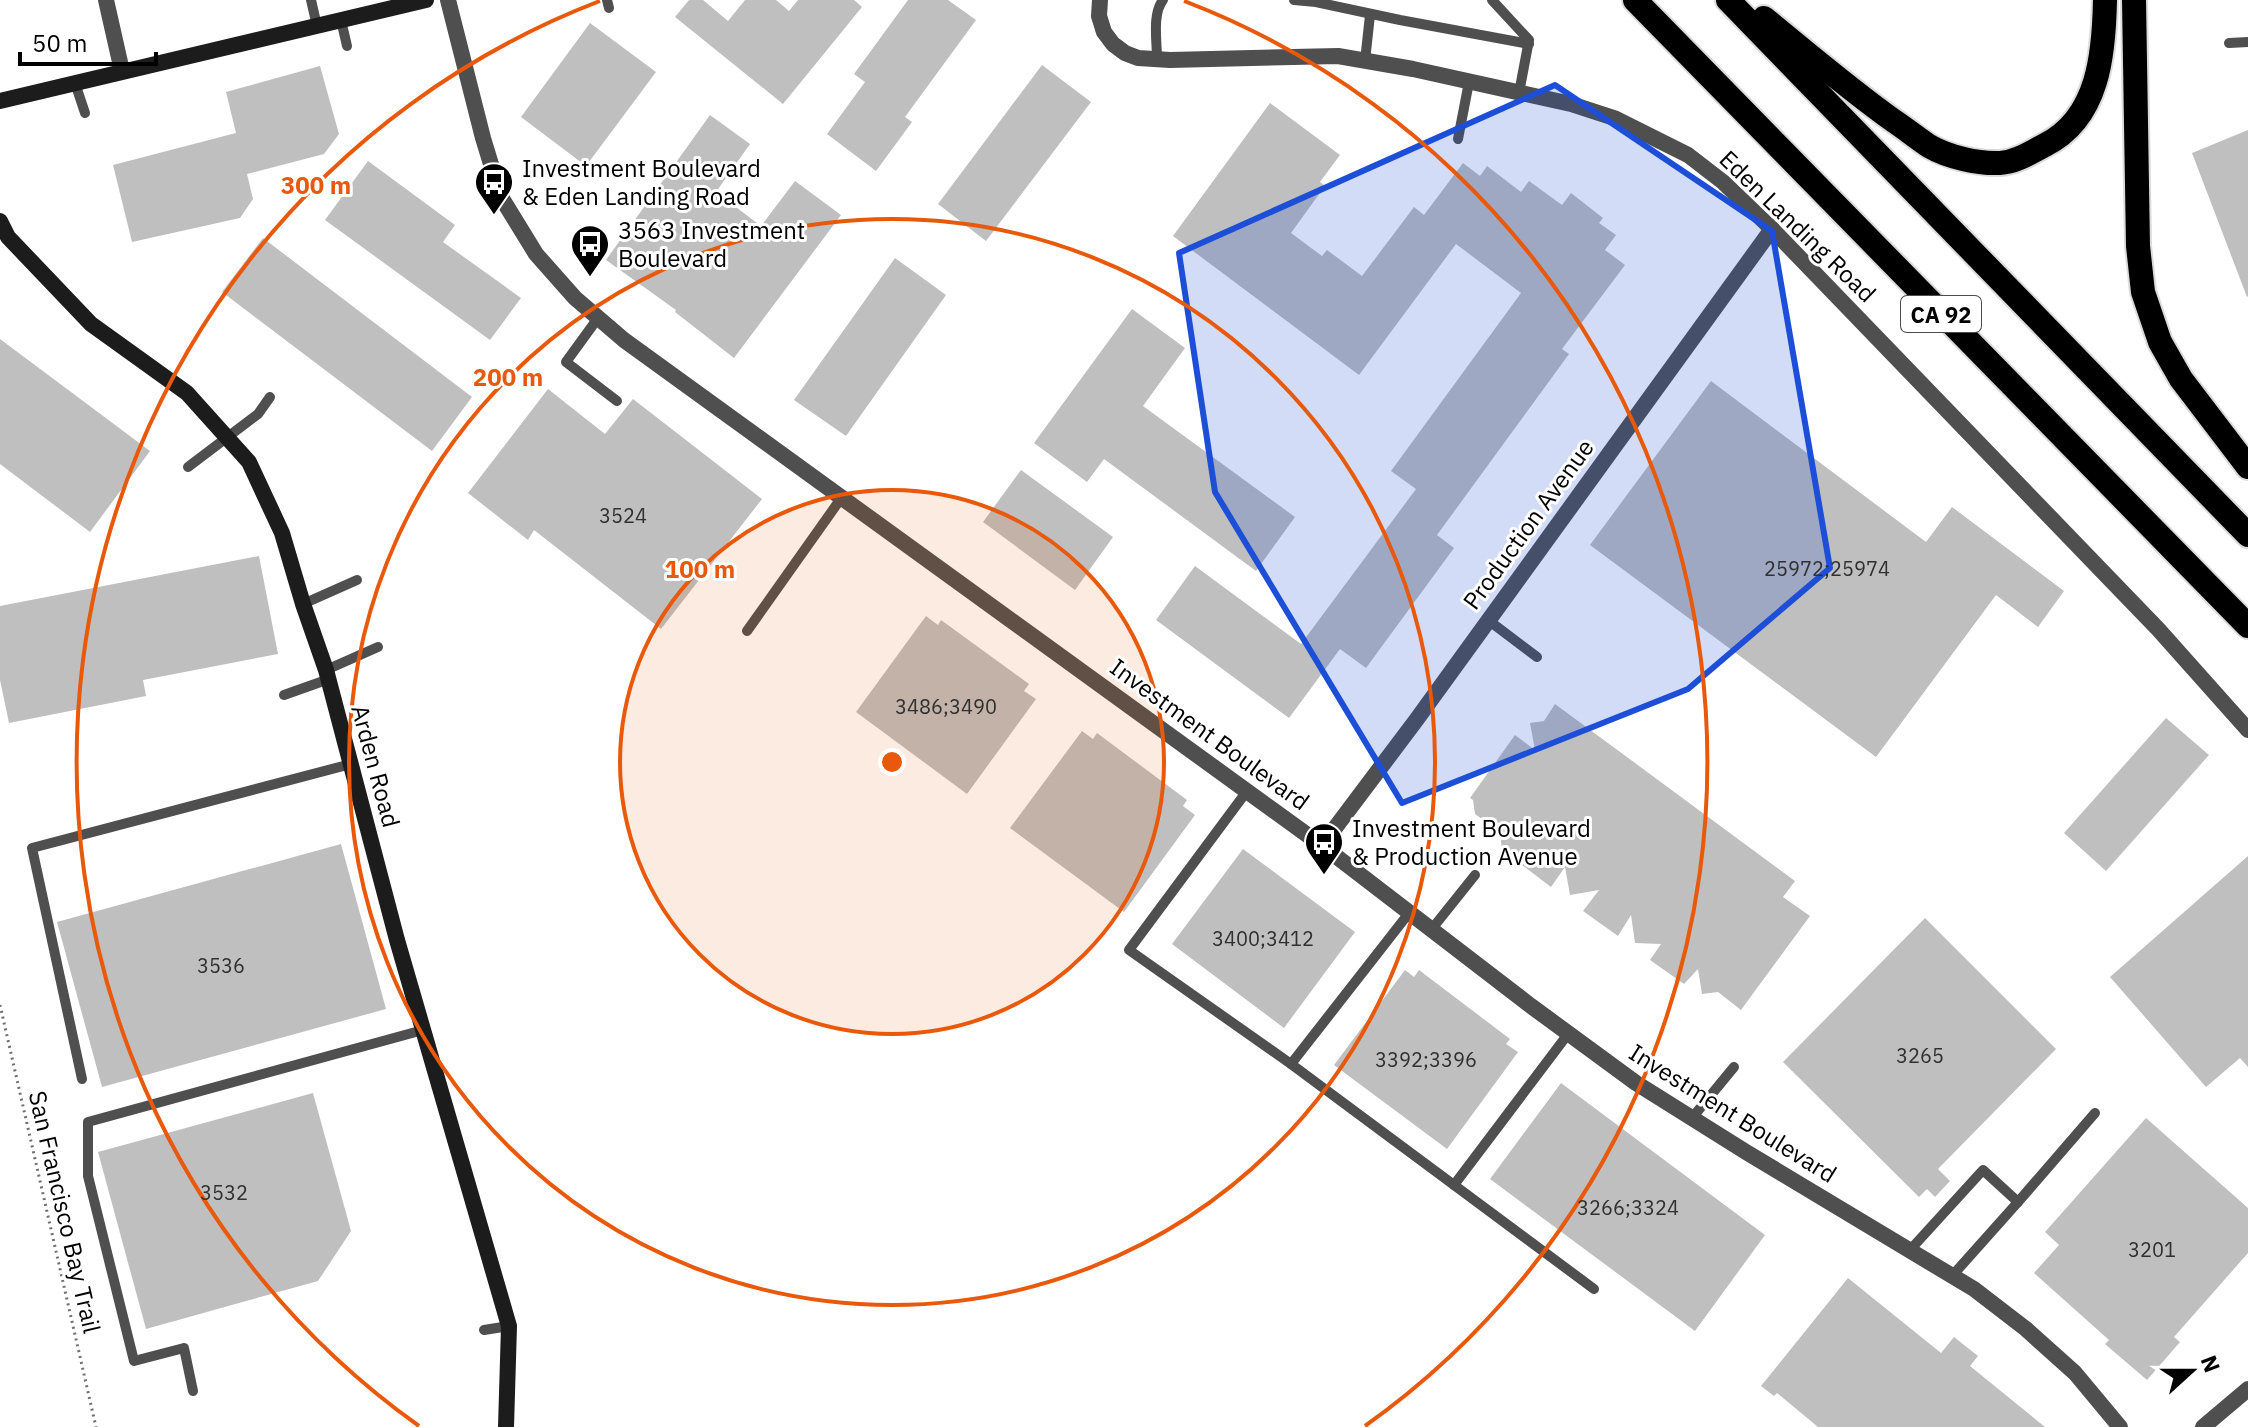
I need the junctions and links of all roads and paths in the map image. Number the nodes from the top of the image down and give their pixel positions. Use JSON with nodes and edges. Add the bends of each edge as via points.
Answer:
{"nodes":[{"id":1,"x":106,"y":0,"type":"edge"},
{"id":2,"x":311,"y":0,"type":"edge"},
{"id":3,"x":426,"y":0,"type":"edge"},
{"id":4,"x":448,"y":0,"type":"edge"},
{"id":5,"x":1100,"y":0,"type":"edge"},
{"id":6,"x":1163,"y":0,"type":"edge"},
{"id":7,"x":1294,"y":0,"type":"edge"},
{"id":8,"x":1492,"y":0,"type":"edge"},
{"id":9,"x":1635,"y":0,"type":"edge"},
{"id":10,"x":1728,"y":0,"type":"edge"},
{"id":11,"x":1741,"y":0,"type":"edge"},
{"id":12,"x":2091,"y":0,"type":"edge"},
{"id":13,"x":2105,"y":0,"type":"edge"},
{"id":14,"x":2134,"y":0,"type":"edge"},
{"id":15,"x":1370,"y":15,"type":"junction"},
{"id":16,"x":341,"y":20,"type":"junction"},
{"id":17,"x":317,"y":26,"type":"junction"},
{"id":18,"x":2105,"y":36,"type":"junction"},
{"id":19,"x":2248,"y":42,"type":"edge"},
{"id":20,"x":2229,"y":43,"type":"dead end"},
{"id":21,"x":1529,"y":44,"type":"junction"},
{"id":22,"x":347,"y":46,"type":"dead end"},
{"id":23,"x":1157,"y":59,"type":"junction"},
{"id":24,"x":1365,"y":61,"type":"junction"},
{"id":25,"x":122,"y":71,"type":"junction"},
{"id":26,"x":1469,"y":82,"type":"junction"},
{"id":27,"x":75,"y":83,"type":"junction"},
{"id":28,"x":1519,"y":93,"type":"junction"},
{"id":29,"x":0,"y":101,"type":"edge"},
{"id":30,"x":85,"y":113,"type":"dead end"},
{"id":31,"x":1458,"y":139,"type":"dead end"},
{"id":32,"x":1772,"y":229,"type":"junction"},
{"id":33,"x":3,"y":233,"type":"edge"},
{"id":34,"x":598,"y":318,"type":"junction"},
{"id":35,"x":270,"y":397,"type":"dead end"},
{"id":36,"x":617,"y":401,"type":"dead end"},
{"id":37,"x":226,"y":436,"type":"junction"},
{"id":38,"x":188,"y":467,"type":"dead end"},
{"id":39,"x":2248,"y":467,"type":"edge"},
{"id":40,"x":842,"y":497,"type":"junction"},
{"id":41,"x":2248,"y":535,"type":"edge"},
{"id":42,"x":357,"y":580,"type":"dead end"},
{"id":43,"x":303,"y":604,"type":"junction"},
{"id":44,"x":1488,"y":620,"type":"junction"},
{"id":45,"x":2248,"y":626,"type":"edge"},
{"id":46,"x":747,"y":631,"type":"dead end"},
{"id":47,"x":378,"y":647,"type":"dead end"},
{"id":48,"x":1537,"y":657,"type":"dead end"},
{"id":49,"x":328,"y":675,"type":"junction"},
{"id":50,"x":284,"y":695,"type":"dead end"},
{"id":51,"x":2248,"y":730,"type":"edge"},
{"id":52,"x":351,"y":764,"type":"junction"},
{"id":53,"x":1247,"y":791,"type":"junction"},
{"id":54,"x":1324,"y":847,"type":"junction"},
{"id":55,"x":1475,"y":875,"type":"dead end"},
{"id":56,"x":1409,"y":913,"type":"junction"},
{"id":57,"x":1431,"y":930,"type":"junction"},
{"id":58,"x":0,"y":1005,"type":"edge"},
{"id":59,"x":423,"y":1030,"type":"junction"},
{"id":60,"x":1568,"y":1034,"type":"junction"},
{"id":61,"x":1291,"y":1064,"type":"junction"},
{"id":62,"x":1734,"y":1067,"type":"dead end"},
{"id":63,"x":82,"y":1079,"type":"dead end"},
{"id":64,"x":2095,"y":1113,"type":"dead end"},
{"id":65,"x":1692,"y":1118,"type":"junction"},
{"id":66,"x":1454,"y":1185,"type":"junction"},
{"id":67,"x":2018,"y":1202,"type":"junction"},
{"id":68,"x":1910,"y":1250,"type":"junction"},
{"id":69,"x":1952,"y":1276,"type":"junction"},
{"id":70,"x":1594,"y":1289,"type":"dead end"},
{"id":71,"x":509,"y":1326,"type":"junction"},
{"id":72,"x":484,"y":1330,"type":"dead end"},
{"id":73,"x":2248,"y":1389,"type":"edge"},
{"id":74,"x":193,"y":1391,"type":"dead end"},
{"id":75,"x":96,"y":1427,"type":"edge"},
{"id":76,"x":506,"y":1427,"type":"edge"},
{"id":77,"x":2120,"y":1427,"type":"edge"},
{"id":78,"x":2203,"y":1427,"type":"edge"}],
"edges":[{"from":1,"to":25,"type":"street"},
{"from":2,"to":17,"type":"lane"},
{"from":3,"to":16,"type":"street"},
{"from":4,"to":34,"type":"street","name":"Investment Boulevard","via":[[501,197],[536,254]]},
{"from":5,"to":23,"type":"street","name":"Eden Landing Road","via":[[1099,16],[1113,44],[1138,58]]},
{"from":6,"to":23,"type":"lane","via":[[1156,20]]},
{"from":7,"to":15,"type":"lane"},
{"from":8,"to":21,"type":"lane"},
{"from":9,"to":45,"type":"highway","number":"CA 92"},
{"from":10,"to":41,"type":"highway","number":"CA 92"},
{"from":11,"to":18,"type":"highway","via":[[1931,147],[1963,159],[1999,163],[2055,140],[2078,118],[2096,80]]},
{"from":12,"to":18,"type":"highway"},
{"from":13,"to":18,"type":"highway"},
{"from":14,"to":39,"type":"highway","via":[[2143,292],[2160,342],[2181,379]]},
{"from":15,"to":21,"type":"lane"},
{"from":15,"to":24,"type":"lane"},
{"from":16,"to":17,"type":"street"},
{"from":16,"to":22,"type":"lane"},
{"from":17,"to":25,"type":"street"},
{"from":19,"to":20,"type":"lane"},
{"from":21,"to":28,"type":"lane"},
{"from":23,"to":24,"type":"street","name":"Eden Landing Road","via":[[1338,56]]},
{"from":24,"to":26,"type":"street","name":"Eden Landing Road"},
{"from":25,"to":27,"type":"street"},
{"from":26,"to":28,"type":"street","name":"Eden Landing Road"},
{"from":26,"to":31,"type":"lane"},
{"from":27,"to":29,"type":"street"},
{"from":27,"to":30,"type":"lane"},
{"from":28,"to":32,"type":"street","name":"Eden Landing Road","via":[[1614,118],[1688,155]]},
{"from":32,"to":44,"type":"street","name":"Production Avenue"},
{"from":32,"to":51,"type":"street","name":"Eden Landing Road"},
{"from":33,"to":37,"type":"street","name":"Arden Road","via":[[91,324],[187,393]]},
{"from":34,"to":36,"type":"lane","via":[[566,362]]},
{"from":34,"to":40,"type":"street","name":"Investment Boulevard"},
{"from":35,"to":37,"type":"lane","via":[[258,414]]},
{"from":37,"to":38,"type":"lane"},
{"from":37,"to":43,"type":"street","name":"Arden Road","via":[[249,462],[282,533]]},
{"from":40,"to":46,"type":"lane"},
{"from":40,"to":53,"type":"street","name":"Investment Boulevard"},
{"from":42,"to":43,"type":"lane"},
{"from":43,"to":49,"type":"street","name":"Arden Road"},
{"from":44,"to":48,"type":"lane"},
{"from":44,"to":54,"type":"street","name":"Production Avenue"},
{"from":47,"to":49,"type":"lane"},
{"from":49,"to":50,"type":"lane"},
{"from":49,"to":52,"type":"street","name":"Arden Road"},
{"from":52,"to":59,"type":"street","name":"Arden Road"},
{"from":52,"to":63,"type":"lane","via":[[32,848]]},
{"from":53,"to":54,"type":"street","name":"Investment Boulevard"},
{"from":53,"to":61,"type":"lane","via":[[1129,950]]},
{"from":54,"to":56,"type":"street","name":"Investment Boulevard"},
{"from":55,"to":57,"type":"lane"},
{"from":56,"to":57,"type":"street","name":"Investment Boulevard"},
{"from":56,"to":61,"type":"lane"},
{"from":57,"to":60,"type":"street","name":"Investment Boulevard"},
{"from":58,"to":75,"type":"path","name":"San Francisco Bay Trail"},
{"from":59,"to":71,"type":"street","name":"Arden Road"},
{"from":59,"to":74,"type":"lane","via":[[88,1122],[88,1176],[134,1361],[184,1348]]},
{"from":60,"to":65,"type":"street","name":"Investment Boulevard"},
{"from":60,"to":66,"type":"lane"},
{"from":61,"to":66,"type":"lane"},
{"from":62,"to":65,"type":"lane"},
{"from":64,"to":67,"type":"lane"},
{"from":65,"to":68,"type":"street","name":"Investment Boulevard"},
{"from":66,"to":70,"type":"lane"},
{"from":67,"to":68,"type":"lane","via":[[1983,1170]]},
{"from":67,"to":69,"type":"lane"},
{"from":68,"to":69,"type":"street","name":"Investment Boulevard"},
{"from":69,"to":77,"type":"street","name":"Investment Boulevard","via":[[2026,1329],[2075,1373]]},
{"from":71,"to":72,"type":"lane"},
{"from":71,"to":76,"type":"street","name":"Arden Road"},
{"from":73,"to":78,"type":"street"}]}
